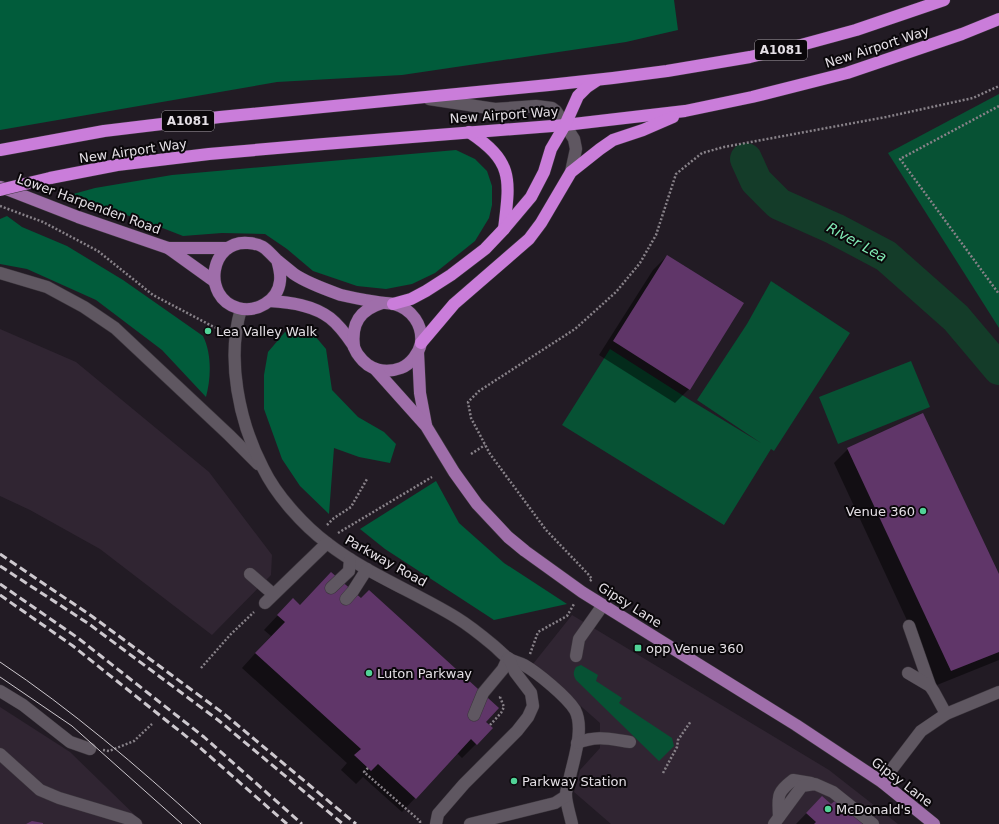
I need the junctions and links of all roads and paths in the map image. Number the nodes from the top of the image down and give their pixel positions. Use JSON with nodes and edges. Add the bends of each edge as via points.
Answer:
{"nodes":[{"id":1,"x":944,"y":0,"type":"edge"},
{"id":2,"x":999,"y":18,"type":"edge"},
{"id":3,"x":597,"y":80,"type":"junction"},
{"id":4,"x":999,"y":86,"type":"edge"},
{"id":5,"x":422,"y":98,"type":"junction"},
{"id":6,"x":999,"y":106,"type":"edge"},
{"id":7,"x":685,"y":111,"type":"junction"},
{"id":8,"x":565,"y":125,"type":"junction"},
{"id":9,"x":469,"y":132,"type":"junction"},
{"id":10,"x":3,"y":149,"type":"edge"},
{"id":11,"x":571,"y":172,"type":"junction"},
{"id":12,"x":0,"y":186,"type":"edge"},
{"id":13,"x":0,"y":190,"type":"edge"},
{"id":14,"x":0,"y":206,"type":"edge"},
{"id":15,"x":504,"y":229,"type":"junction"},
{"id":16,"x":168,"y":248,"type":"junction"},
{"id":17,"x":228,"y":248,"type":"junction"},
{"id":18,"x":277,"y":260,"type":"junction"},
{"id":19,"x":0,"y":273,"type":"edge"},
{"id":20,"x":214,"y":281,"type":"junction"},
{"id":21,"x":999,"y":294,"type":"edge"},
{"id":22,"x":269,"y":301,"type":"junction"},
{"id":23,"x":388,"y":304,"type":"junction"},
{"id":24,"x":241,"y":309,"type":"junction"},
{"id":25,"x":212,"y":326,"type":"dead end"},
{"id":26,"x":354,"y":347,"type":"junction"},
{"id":27,"x":419,"y":348,"type":"junction"},
{"id":28,"x":375,"y":369,"type":"junction"},
{"id":29,"x":426,"y":426,"type":"junction"},
{"id":30,"x":485,"y":445,"type":"junction"},
{"id":31,"x":471,"y":454,"type":"dead end"},
{"id":32,"x":263,"y":469,"type":"junction"},
{"id":33,"x":432,"y":477,"type":"dead end"},
{"id":34,"x":367,"y":479,"type":"dead end"},
{"id":35,"x":338,"y":533,"type":"dead end"},
{"id":36,"x":316,"y":534,"type":"junction"},
{"id":37,"x":327,"y":543,"type":"junction"},
{"id":38,"x":350,"y":559,"type":"junction"},
{"id":39,"x":367,"y":569,"type":"junction"},
{"id":40,"x":250,"y":574,"type":"dead end"},
{"id":41,"x":592,"y":579,"type":"dead end"},
{"id":42,"x":331,"y":588,"type":"dead end"},
{"id":43,"x":269,"y":598,"type":"junction"},
{"id":44,"x":346,"y":600,"type":"dead end"},
{"id":45,"x":574,"y":604,"type":"dead end"},
{"id":46,"x":603,"y":605,"type":"junction"},
{"id":47,"x":909,"y":626,"type":"dead end"},
{"id":48,"x":529,"y":655,"type":"dead end"},
{"id":49,"x":576,"y":656,"type":"dead end"},
{"id":50,"x":509,"y":659,"type":"junction"},
{"id":51,"x":201,"y":668,"type":"dead end"},
{"id":52,"x":908,"y":673,"type":"dead end"},
{"id":53,"x":930,"y":686,"type":"junction"},
{"id":54,"x":0,"y":691,"type":"edge"},
{"id":55,"x":503,"y":692,"type":"dead end"},
{"id":56,"x":999,"y":692,"type":"edge"},
{"id":57,"x":946,"y":714,"type":"junction"},
{"id":58,"x":474,"y":715,"type":"dead end"},
{"id":59,"x":691,"y":721,"type":"dead end"},
{"id":60,"x":152,"y":724,"type":"dead end"},
{"id":61,"x":490,"y":725,"type":"dead end"},
{"id":62,"x":630,"y":742,"type":"dead end"},
{"id":63,"x":577,"y":743,"type":"junction"},
{"id":64,"x":90,"y":749,"type":"joint"},
{"id":65,"x":0,"y":754,"type":"edge"},
{"id":66,"x":368,"y":768,"type":"dead end"},
{"id":67,"x":663,"y":773,"type":"dead end"},
{"id":68,"x":882,"y":782,"type":"junction"},
{"id":69,"x":566,"y":796,"type":"junction"},
{"id":70,"x":777,"y":820,"type":"edge"},
{"id":71,"x":136,"y":824,"type":"edge"},
{"id":72,"x":420,"y":824,"type":"edge"},
{"id":73,"x":436,"y":824,"type":"edge"},
{"id":74,"x":470,"y":824,"type":"edge"},
{"id":75,"x":572,"y":824,"type":"edge"},
{"id":76,"x":873,"y":824,"type":"edge"},
{"id":77,"x":934,"y":824,"type":"edge"}],
"edges":[{"from":1,"to":3,"type":"highway","name":"New Airport Way","number":"A1081","via":[[856,30],[750,57]]},
{"from":2,"to":7,"type":"highway","name":"New Airport Way","via":[[962,34],[847,73],[759,96]]},
{"from":3,"to":5,"type":"highway","name":"New Airport Way","number":"A1081"},
{"from":3,"to":8,"type":"highway","via":[[578,96]]},
{"from":4,"to":30,"type":"path","via":[[973,98],[702,153],[676,174],[656,235],[640,263],[616,292],[575,329],[479,391],[468,402],[471,418]]},
{"from":5,"to":8,"type":"street","via":[[495,109],[536,106],[552,108]]},
{"from":5,"to":10,"type":"highway","name":"New Airport Way","number":"A1081","via":[[197,119],[104,131]]},
{"from":6,"to":21,"type":"path","via":[[900,159]]},
{"from":7,"to":8,"type":"highway","name":"New Airport Way"},
{"from":7,"to":11,"type":"highway","via":[[613,140]]},
{"from":8,"to":9,"type":"highway","name":"New Airport Way"},
{"from":8,"to":11,"type":"street","via":[[574,139],[576,149]]},
{"from":8,"to":15,"type":"highway","via":[[551,149],[544,172],[531,197]]},
{"from":9,"to":13,"type":"highway","name":"New Airport Way","bridge":true,"via":[[209,154],[117,165]]},
{"from":9,"to":15,"type":"highway","via":[[497,155],[504,167],[508,196]]},
{"from":11,"to":27,"type":"highway","via":[[529,239],[454,304]]},
{"from":12,"to":16,"type":"main road","name":"Lower Harpenden Road","via":[[78,217]]},
{"from":14,"to":25,"type":"path","via":[[43,222],[98,251],[153,295]]},
{"from":15,"to":23,"type":"highway","via":[[451,275],[411,299]]},
{"from":16,"to":17,"type":"main road","name":"Lower Harpenden Road"},
{"from":16,"to":20,"type":"main road","name":"Lower Harpenden Road"},
{"from":17,"to":18,"type":"main road","via":[[241,243],[255,243],[272,252]]},
{"from":17,"to":20,"type":"main road","via":[[215,266]]},
{"from":18,"to":22,"type":"main road","via":[[280,282],[277,292]]},
{"from":18,"to":23,"type":"main road","via":[[295,275],[329,291]]},
{"from":19,"to":32,"type":"street","via":[[46,288],[84,307],[115,328]]},
{"from":20,"to":24,"type":"main road","via":[[216,289],[226,302]]},
{"from":22,"to":24,"type":"main road","via":[[251,309]]},
{"from":22,"to":26,"type":"main road","via":[[300,305],[330,318]]},
{"from":23,"to":26,"type":"main road","via":[[373,306],[358,319],[354,328]]},
{"from":23,"to":27,"type":"main road","via":[[402,306],[415,318],[420,330]]},
{"from":24,"to":32,"type":"street","name":"Parkway Road","via":[[235,334],[236,380],[242,413]]},
{"from":26,"to":28,"type":"main road","via":[[362,360]]},
{"from":27,"to":28,"type":"main road","via":[[404,367],[390,371]]},
{"from":27,"to":29,"type":"main road","name":"Gipsy Lane","via":[[420,393]]},
{"from":28,"to":29,"type":"main road","name":"Gipsy Lane"},
{"from":29,"to":46,"type":"main road","name":"Gipsy Lane","via":[[454,472],[508,537],[530,556]]},
{"from":30,"to":31,"type":"path"},
{"from":30,"to":41,"type":"path","via":[[546,530]]},
{"from":32,"to":36,"type":"street","name":"Parkway Road","via":[[282,496]]},
{"from":33,"to":35,"type":"path"},
{"from":34,"to":36,"type":"path","via":[[351,507]]},
{"from":36,"to":37,"type":"street","name":"Parkway Road"},
{"from":37,"to":38,"type":"street","name":"Parkway Road"},
{"from":37,"to":43,"type":"street"},
{"from":38,"to":39,"type":"street","name":"Parkway Road"},
{"from":38,"to":42,"type":"street","via":[[349,571]]},
{"from":39,"to":44,"type":"street"},
{"from":39,"to":50,"type":"street","name":"Parkway Road","via":[[459,619]]},
{"from":40,"to":43,"type":"street"},
{"from":43,"to":51,"type":"path","via":[[230,635]]},
{"from":45,"to":48,"type":"path","via":[[567,616],[538,632]]},
{"from":46,"to":49,"type":"street","via":[[579,639]]},
{"from":46,"to":68,"type":"main road","name":"Gipsy Lane","via":[[796,725]]},
{"from":47,"to":53,"type":"street"},
{"from":50,"to":58,"type":"street","via":[[482,693]]},
{"from":50,"to":63,"type":"street","via":[[532,670],[574,709],[578,719]]},
{"from":50,"to":73,"type":"street","via":[[515,672],[531,693],[533,706],[528,717],[516,731],[442,809]]},
{"from":52,"to":53,"type":"street"},
{"from":53,"to":57,"type":"street"},
{"from":54,"to":64,"type":"street","via":[[23,705],[70,742]]},
{"from":55,"to":61,"type":"path","via":[[500,697],[504,707]]},
{"from":56,"to":57,"type":"street"},
{"from":57,"to":68,"type":"street","via":[[921,732]]},
{"from":59,"to":67,"type":"path","via":[[678,740]]},
{"from":60,"to":64,"type":"path","via":[[134,741],[109,750]]},
{"from":62,"to":63,"type":"street","via":[[600,737]]},
{"from":63,"to":69,"type":"street"},
{"from":65,"to":71,"type":"street","via":[[40,790]]},
{"from":66,"to":72,"type":"path","via":[[364,772],[420,821]]},
{"from":68,"to":77,"type":"main road","name":"Gipsy Lane"},
{"from":69,"to":74,"type":"street","via":[[555,803]]},
{"from":69,"to":75,"type":"street"},
{"from":70,"to":76,"type":"street","via":[[802,786],[815,784],[833,792]]}]}
